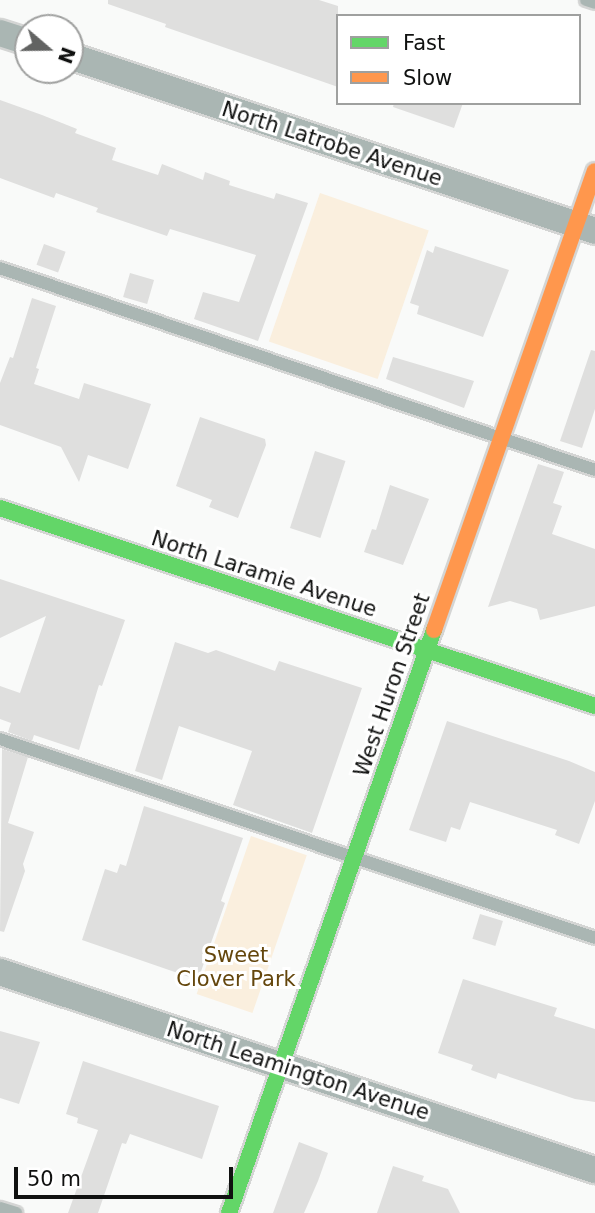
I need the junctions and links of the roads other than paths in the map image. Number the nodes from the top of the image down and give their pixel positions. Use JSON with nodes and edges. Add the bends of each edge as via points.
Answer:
{"nodes":[{"id":1,"x":586,"y":0,"type":"edge"},
{"id":2,"x":595,"y":3,"type":"edge"},
{"id":3,"x":84,"y":61,"type":"edge"},
{"id":4,"x":595,"y":171,"type":"edge"},
{"id":5,"x":585,"y":228,"type":"edge"},
{"id":6,"x":0,"y":268,"type":"edge"},
{"id":7,"x":500,"y":439,"type":"junction"},
{"id":8,"x":595,"y":470,"type":"edge"},
{"id":9,"x":0,"y":508,"type":"edge"},
{"id":10,"x":426,"y":650,"type":"junction"},
{"id":11,"x":595,"y":706,"type":"edge"},
{"id":12,"x":0,"y":739,"type":"edge"},
{"id":13,"x":354,"y":857,"type":"junction"},
{"id":14,"x":595,"y":938,"type":"edge"},
{"id":15,"x":0,"y":972,"type":"edge"},
{"id":16,"x":281,"y":1065,"type":"junction"},
{"id":17,"x":595,"y":1170,"type":"edge"},
{"id":18,"x":0,"y":1208,"type":"edge"},
{"id":19,"x":16,"y":1213,"type":"edge"},
{"id":20,"x":229,"y":1213,"type":"edge"}],
"edges":[{"from":1,"to":2,"type":"lane"},
{"from":3,"to":5,"type":"street","name":"North Latrobe Avenue"},
{"from":4,"to":5,"type":"street","name":"West Huron Street"},
{"from":5,"to":7,"type":"street","name":"West Huron Street"},
{"from":6,"to":7,"type":"lane"},
{"from":7,"to":8,"type":"lane"},
{"from":7,"to":10,"type":"street","name":"West Huron Street"},
{"from":9,"to":10,"type":"street","name":"North Laramie Avenue"},
{"from":10,"to":11,"type":"street","name":"North Laramie Avenue"},
{"from":10,"to":13,"type":"street","name":"West Huron Street"},
{"from":12,"to":13,"type":"lane"},
{"from":13,"to":14,"type":"lane"},
{"from":13,"to":16,"type":"street","name":"West Huron Street"},
{"from":15,"to":16,"type":"street","name":"North Leamington Avenue"},
{"from":16,"to":17,"type":"street","name":"North Leamington Avenue"},
{"from":16,"to":20,"type":"street","name":"West Huron Street"},
{"from":18,"to":19,"type":"lane"}]}
